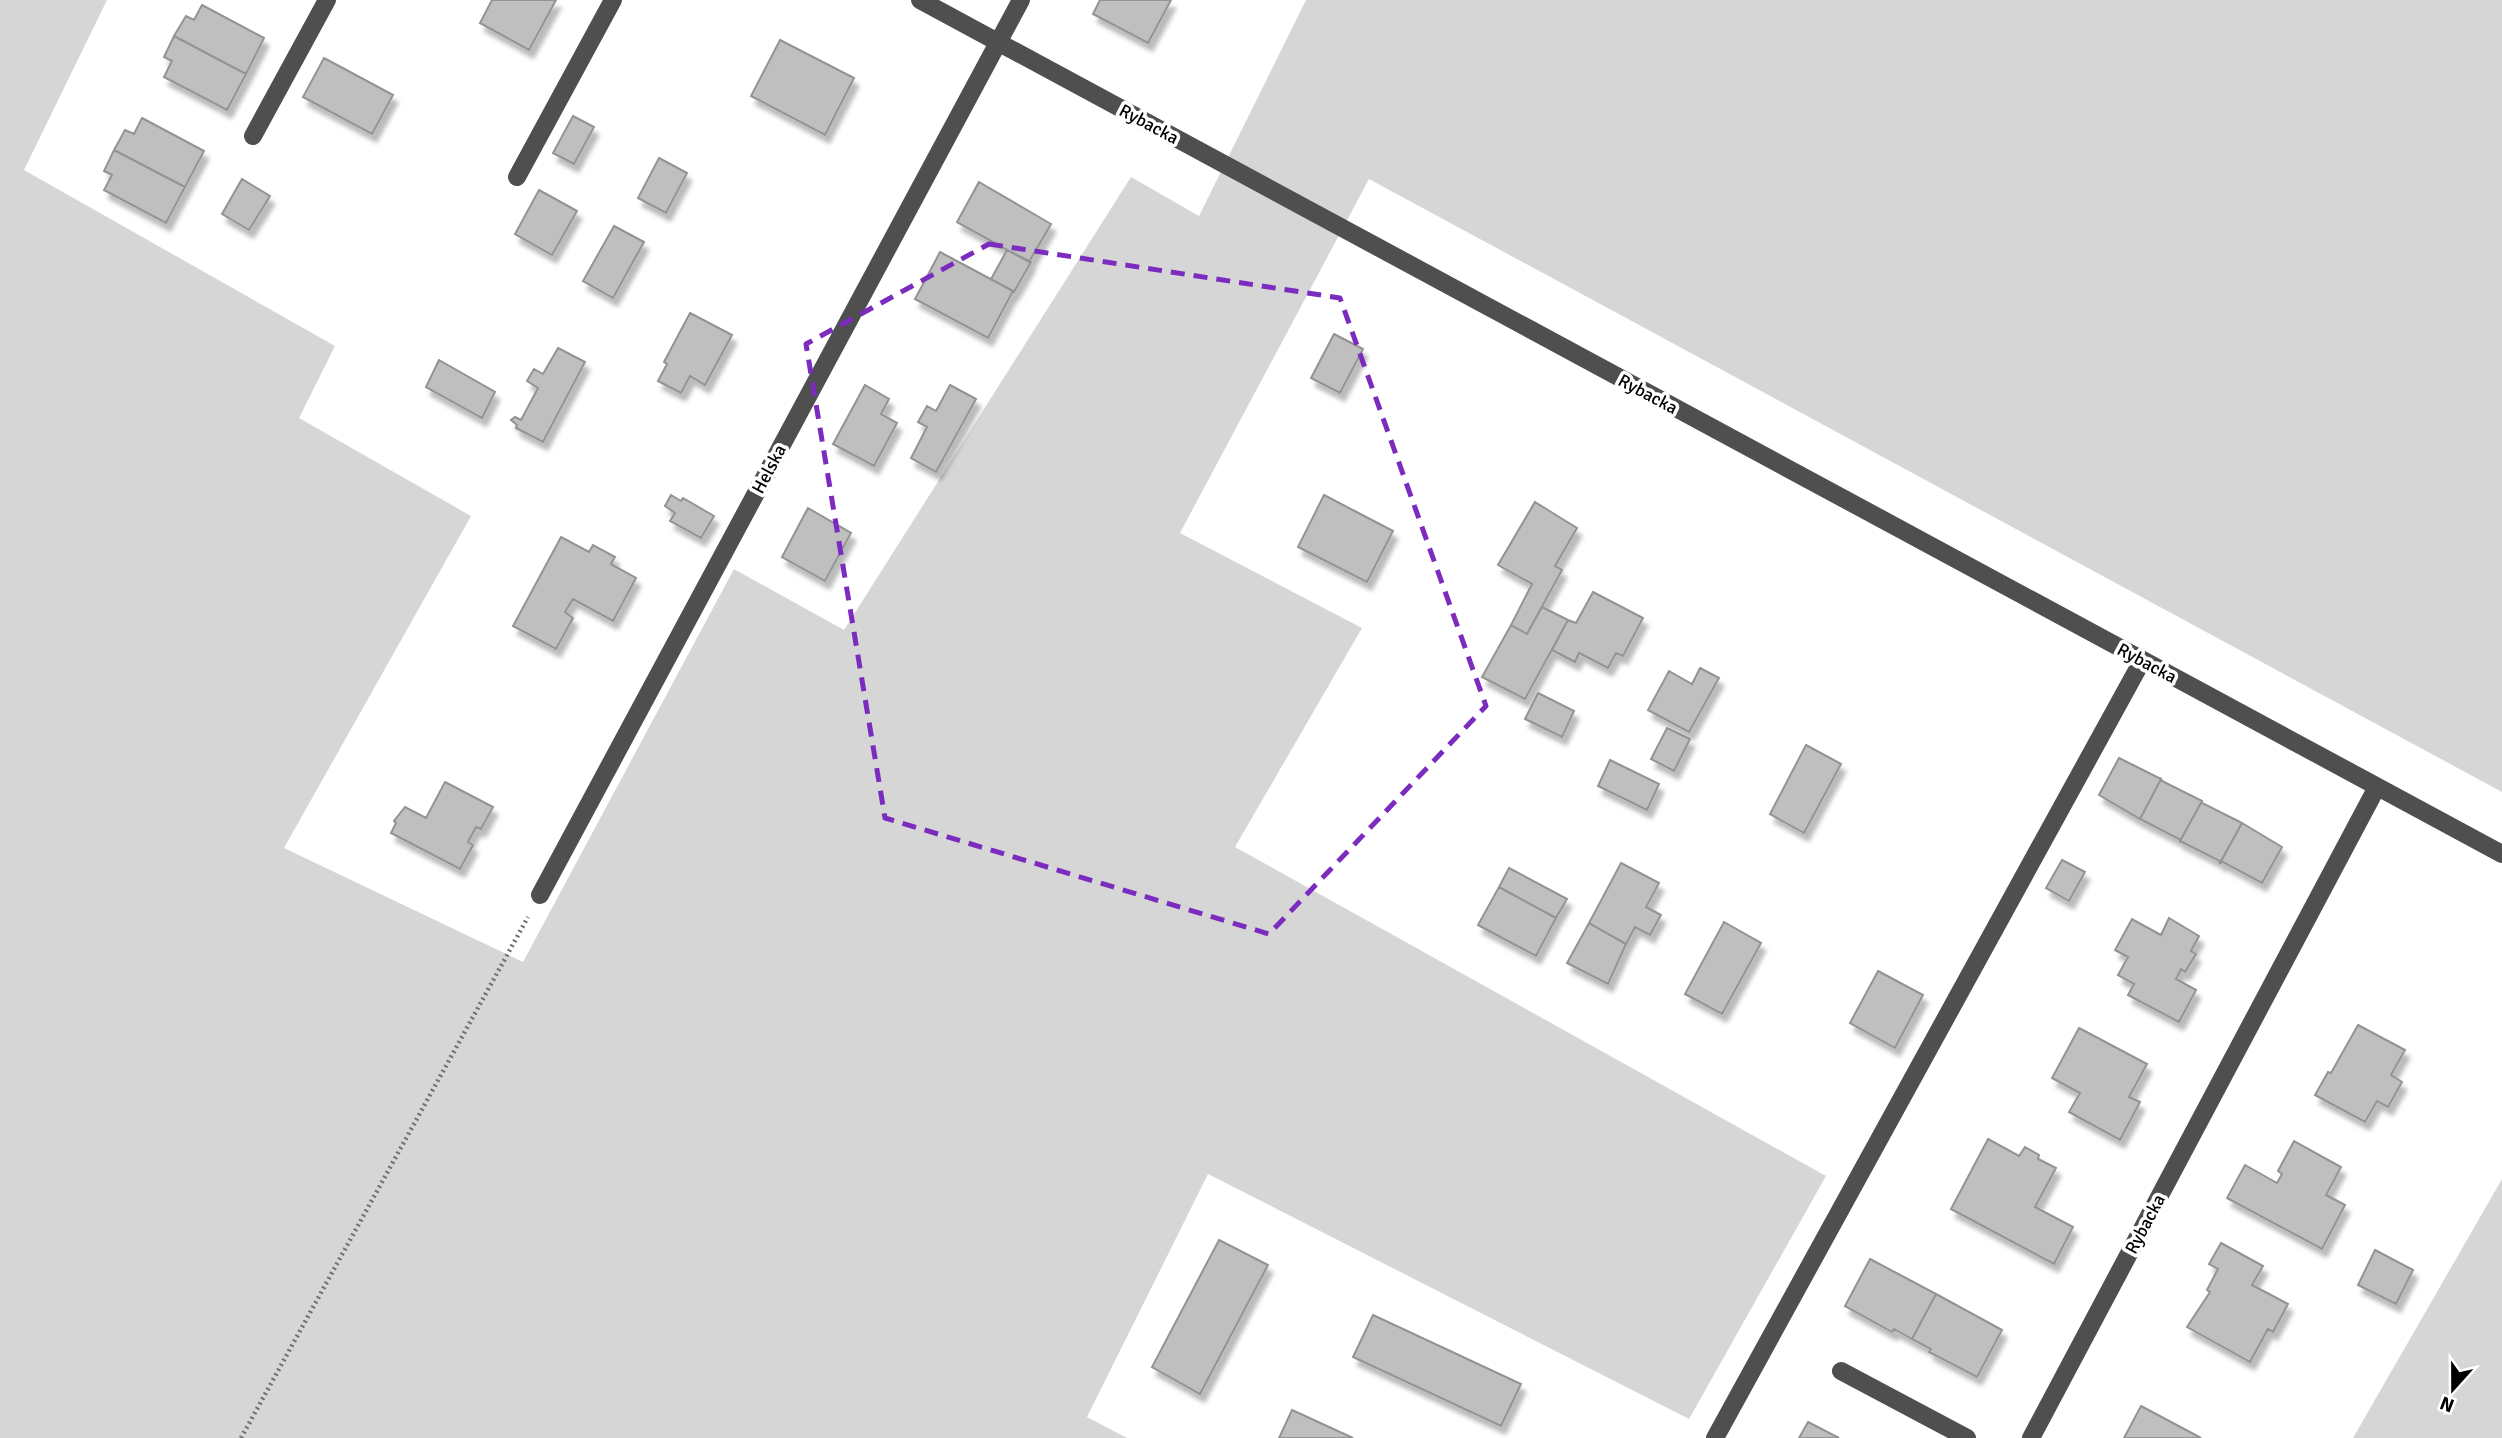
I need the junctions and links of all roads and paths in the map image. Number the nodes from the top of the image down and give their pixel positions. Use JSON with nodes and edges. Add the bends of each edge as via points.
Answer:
{"nodes":[{"id":1,"x":327,"y":0,"type":"edge"},
{"id":2,"x":613,"y":0,"type":"edge"},
{"id":3,"x":920,"y":0,"type":"edge"},
{"id":4,"x":1021,"y":0,"type":"edge"},
{"id":5,"x":998,"y":43,"type":"junction"},
{"id":6,"x":253,"y":136,"type":"dead end"},
{"id":7,"x":517,"y":177,"type":"dead end"},
{"id":8,"x":2142,"y":661,"type":"junction"},
{"id":9,"x":2377,"y":787,"type":"junction"},
{"id":10,"x":2502,"y":853,"type":"edge"},
{"id":11,"x":540,"y":895,"type":"joint"},
{"id":12,"x":1841,"y":1371,"type":"dead end"},
{"id":13,"x":242,"y":1438,"type":"edge"},
{"id":14,"x":1715,"y":1438,"type":"edge"},
{"id":15,"x":1967,"y":1438,"type":"edge"},
{"id":16,"x":2031,"y":1438,"type":"edge"}],
"edges":[{"from":1,"to":6,"type":"street"},
{"from":2,"to":7,"type":"street"},
{"from":3,"to":5,"type":"street","name":"Rybacka"},
{"from":4,"to":5,"type":"street","name":"Helska"},
{"from":5,"to":8,"type":"street","name":"Rybacka"},
{"from":5,"to":11,"type":"street","name":"Helska"},
{"from":8,"to":9,"type":"street","name":"Rybacka"},
{"from":8,"to":14,"type":"street"},
{"from":9,"to":10,"type":"street","name":"Rybacka"},
{"from":9,"to":16,"type":"street","name":"Rybacka"},
{"from":11,"to":13,"type":"path"},
{"from":12,"to":15,"type":"street"}]}
